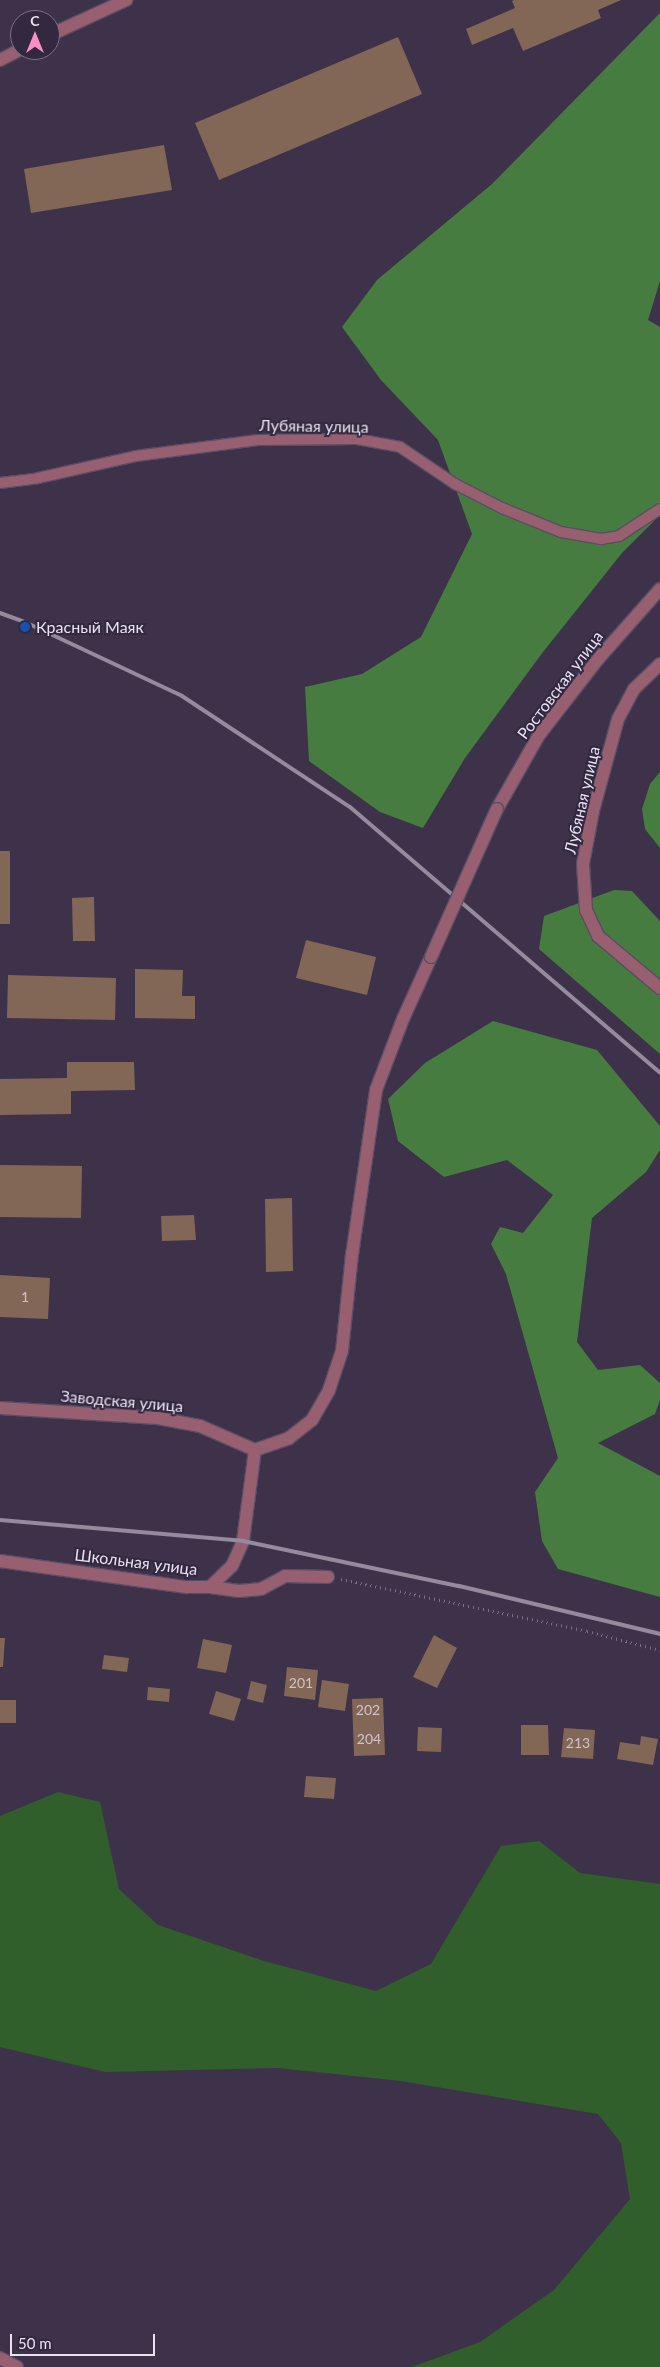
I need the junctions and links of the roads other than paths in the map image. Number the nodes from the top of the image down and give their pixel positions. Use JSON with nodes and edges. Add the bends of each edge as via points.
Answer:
{"nodes":[{"id":1,"x":126,"y":0,"type":"edge"},
{"id":2,"x":60,"y":30,"type":"edge"},
{"id":3,"x":0,"y":484,"type":"edge"},
{"id":4,"x":660,"y":509,"type":"edge"},
{"id":5,"x":660,"y":589,"type":"edge"},
{"id":6,"x":660,"y":664,"type":"edge"},
{"id":7,"x":660,"y":988,"type":"edge"},
{"id":8,"x":4,"y":1410,"type":"edge"},
{"id":9,"x":255,"y":1450,"type":"junction"},
{"id":10,"x":0,"y":1561,"type":"edge"},
{"id":11,"x":328,"y":1577,"type":"road end"},
{"id":12,"x":210,"y":1587,"type":"junction"},
{"id":13,"x":0,"y":2358,"type":"edge"},
{"id":14,"x":17,"y":2367,"type":"edge"}],
"edges":[{"from":1,"to":2,"type":"street"},
{"from":3,"to":4,"type":"lane","name":"Лубяная улица","via":[[136,456],[249,441],[357,439],[400,447],[455,484],[561,532],[601,539],[619,536]]},
{"from":5,"to":9,"type":"street","name":"Ростовская улица","bridge":true,"via":[[599,658],[538,736],[497,809],[403,1019],[376,1090],[342,1351],[329,1390],[312,1420],[289,1438]]},
{"from":6,"to":7,"type":"street","name":"Лубяная улица","via":[[634,689],[618,719],[593,811],[583,864],[586,910],[598,936]]},
{"from":8,"to":9,"type":"street","name":"Заводская улица","via":[[158,1418],[200,1426]]},
{"from":9,"to":12,"type":"street","name":"Школьная улица","via":[[243,1541],[232,1566]]},
{"from":10,"to":12,"type":"street","name":"Школьная улица","via":[[186,1587]]},
{"from":11,"to":12,"type":"street","via":[[285,1576],[260,1588],[239,1591]]},
{"from":13,"to":14,"type":"street"}]}
